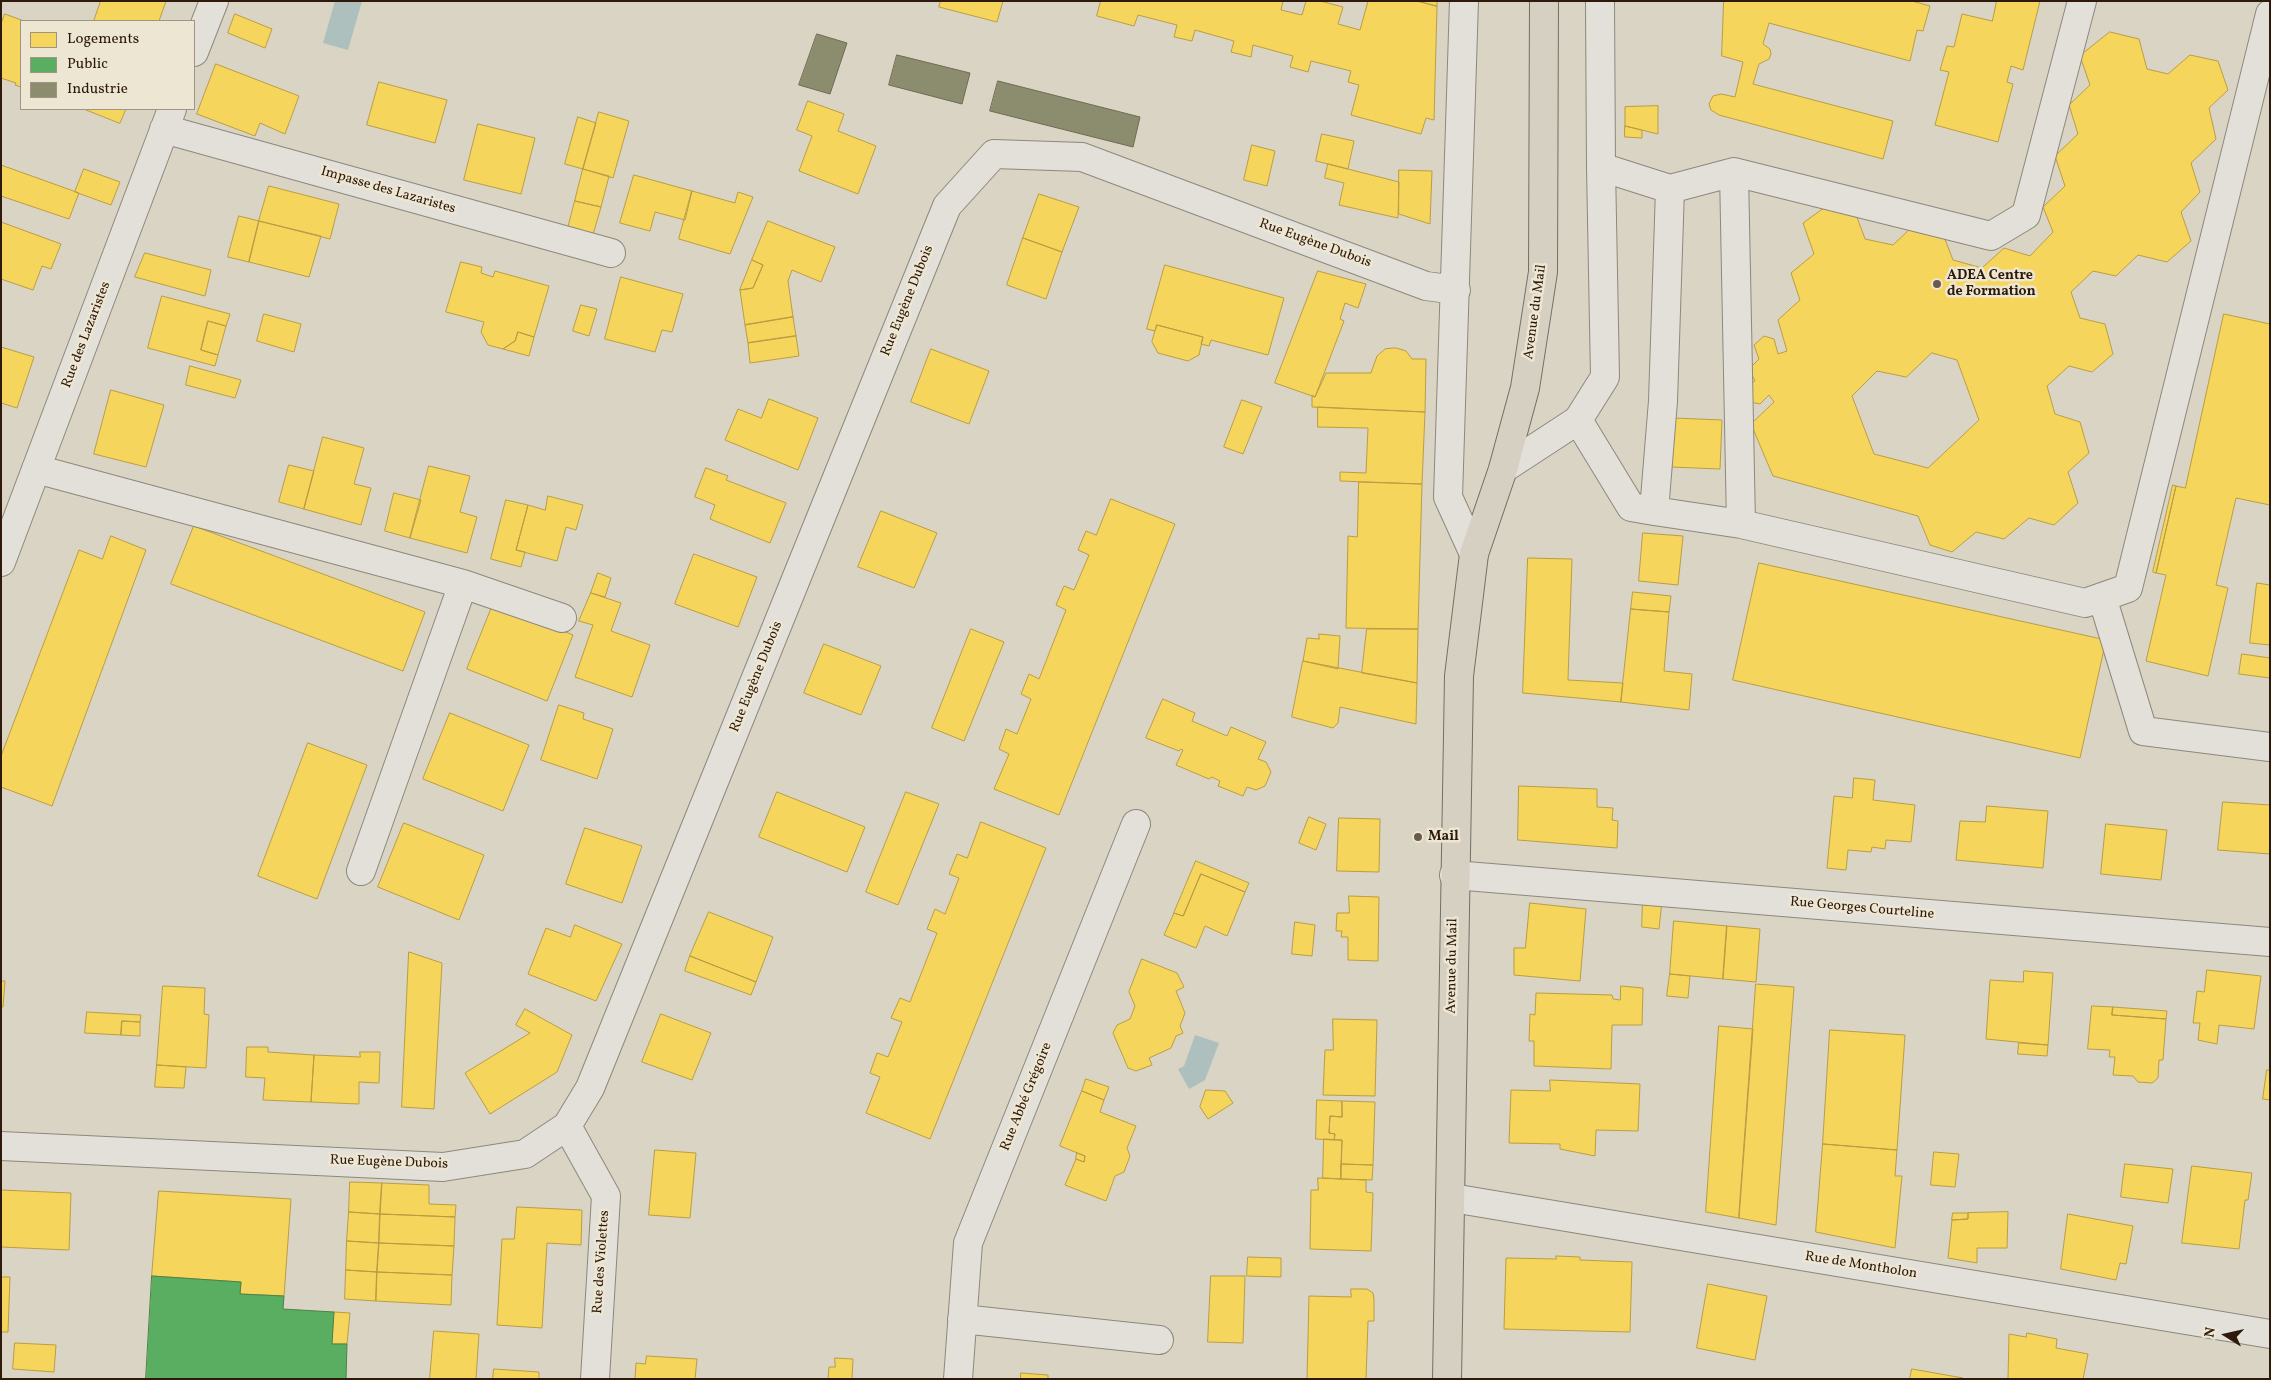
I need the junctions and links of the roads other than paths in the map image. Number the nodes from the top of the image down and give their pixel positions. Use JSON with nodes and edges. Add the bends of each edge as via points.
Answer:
{"nodes":[{"id":1,"x":214,"y":1,"type":"edge"},
{"id":2,"x":1464,"y":1,"type":"edge"},
{"id":3,"x":1544,"y":1,"type":"edge"},
{"id":4,"x":1600,"y":1,"type":"edge"},
{"id":5,"x":2082,"y":1,"type":"edge"},
{"id":6,"x":2270,"y":14,"type":"edge"},
{"id":7,"x":195,"y":49,"type":"edge"},
{"id":8,"x":168,"y":119,"type":"edge"},
{"id":9,"x":1601,"y":167,"type":"junction"},
{"id":10,"x":1734,"y":172,"type":"junction"},
{"id":11,"x":1670,"y":190,"type":"junction"},
{"id":12,"x":611,"y":253,"type":"dead end"},
{"id":13,"x":1456,"y":290,"type":"junction"},
{"id":14,"x":1578,"y":420,"type":"junction"},
{"id":15,"x":36,"y":469,"type":"junction"},
{"id":16,"x":1503,"y":469,"type":"junction"},
{"id":17,"x":1654,"y":511,"type":"junction"},
{"id":18,"x":1741,"y":524,"type":"junction"},
{"id":19,"x":1474,"y":554,"type":"junction"},
{"id":20,"x":1,"y":562,"type":"edge"},
{"id":21,"x":463,"y":584,"type":"junction"},
{"id":22,"x":2102,"y":597,"type":"junction"},
{"id":23,"x":562,"y":618,"type":"dead end"},
{"id":24,"x":2270,"y":747,"type":"edge"},
{"id":25,"x":1136,"y":824,"type":"dead end"},
{"id":26,"x":360,"y":871,"type":"dead end"},
{"id":27,"x":1454,"y":875,"type":"junction"},
{"id":28,"x":2270,"y":942,"type":"edge"},
{"id":29,"x":567,"y":1126,"type":"junction"},
{"id":30,"x":1,"y":1146,"type":"edge"},
{"id":31,"x":1452,"y":1198,"type":"junction"},
{"id":32,"x":962,"y":1319,"type":"junction"},
{"id":33,"x":2270,"y":1334,"type":"edge"},
{"id":34,"x":1158,"y":1340,"type":"dead end"},
{"id":35,"x":595,"y":1379,"type":"edge"},
{"id":36,"x":958,"y":1379,"type":"edge"},
{"id":37,"x":1447,"y":1379,"type":"edge"}],
"edges":[{"from":1,"to":7,"type":"street"},
{"from":2,"to":13,"type":"street"},
{"from":3,"to":16,"type":"main road","name":"Avenue du Mail","via":[[1543,272],[1525,388]]},
{"from":4,"to":9,"type":"street"},
{"from":5,"to":10,"type":"street","via":[[2026,215],[1991,236]]},
{"from":6,"to":22,"type":"street","via":[[2128,588]]},
{"from":8,"to":12,"type":"street","name":"Impasse des Lazaristes"},
{"from":8,"to":15,"type":"street","name":"Rue des Lazaristes"},
{"from":9,"to":11,"type":"street"},
{"from":9,"to":14,"type":"street","via":[[1605,377]]},
{"from":10,"to":11,"type":"street"},
{"from":10,"to":18,"type":"street"},
{"from":11,"to":17,"type":"street","via":[[1663,401]]},
{"from":13,"to":19,"type":"street","via":[[1448,497]]},
{"from":13,"to":29,"type":"street","name":"Rue Eugène Dubois","via":[[1426,286],[1082,157],[994,154],[947,206],[590,1088]]},
{"from":14,"to":16,"type":"street"},
{"from":14,"to":17,"type":"street","via":[[1631,507]]},
{"from":15,"to":20,"type":"street","name":"Rue des Lazaristes"},
{"from":15,"to":21,"type":"street"},
{"from":16,"to":19,"type":"main road","name":"Avenue du Mail"},
{"from":17,"to":18,"type":"street"},
{"from":18,"to":22,"type":"street","via":[[2085,603]]},
{"from":19,"to":27,"type":"main road","name":"Avenue du Mail","via":[[1459,676]]},
{"from":21,"to":23,"type":"street"},
{"from":21,"to":26,"type":"street"},
{"from":22,"to":24,"type":"street","via":[[2143,731]]},
{"from":25,"to":32,"type":"street","name":"Rue Abbé Grégoire","via":[[968,1243]]},
{"from":27,"to":28,"type":"street","name":"Rue Georges Courteline"},
{"from":27,"to":31,"type":"main road","name":"Avenue du Mail"},
{"from":29,"to":30,"type":"street","name":"Rue Eugène Dubois","via":[[524,1154],[443,1167]]},
{"from":29,"to":35,"type":"street","name":"Rue des Violettes","via":[[606,1196]]},
{"from":31,"to":33,"type":"street","name":"Rue de Montholon"},
{"from":31,"to":37,"type":"main road","name":"Avenue du Mail"},
{"from":32,"to":34,"type":"street"},
{"from":32,"to":36,"type":"street","name":"Rue Abbé Grégoire"}]}
